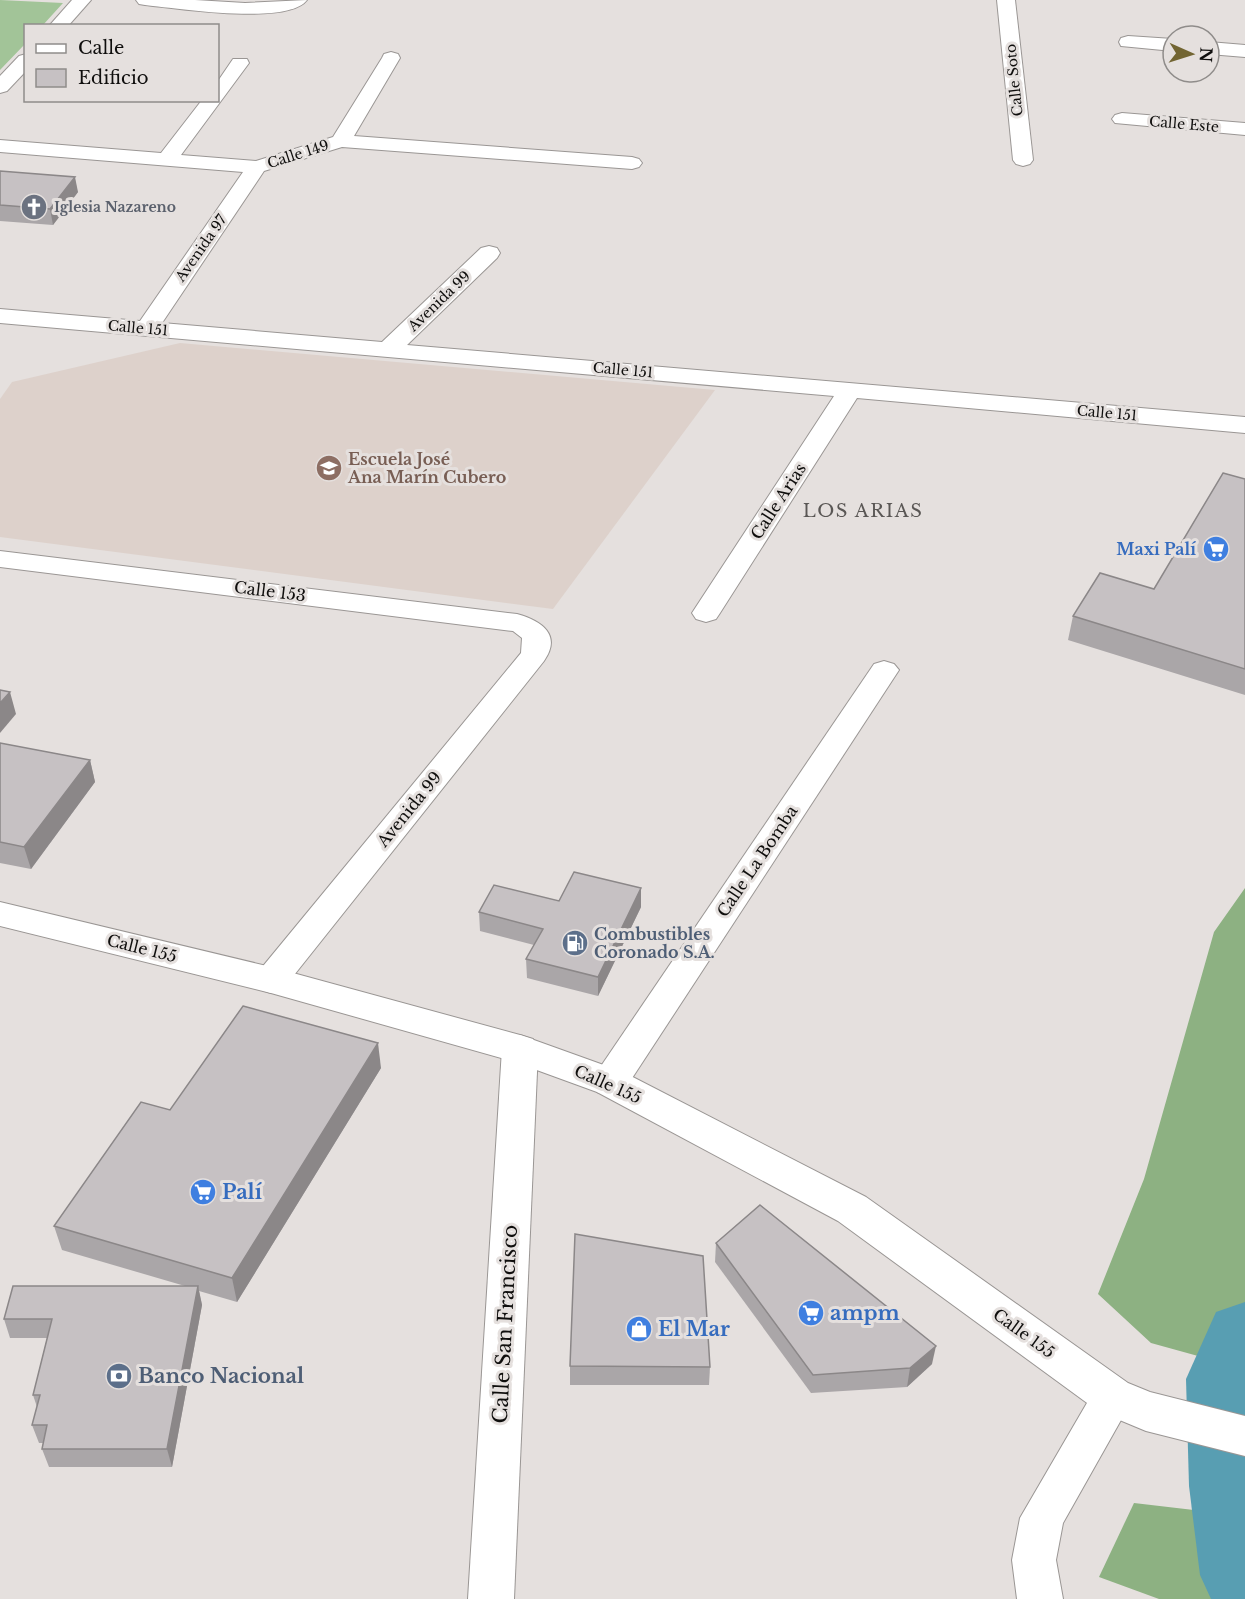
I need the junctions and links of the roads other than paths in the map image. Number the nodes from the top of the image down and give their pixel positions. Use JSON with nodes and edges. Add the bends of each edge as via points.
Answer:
{"nodes":[{"id":1,"x":82,"y":0,"type":"edge"},
{"id":2,"x":145,"y":0,"type":"edge"},
{"id":3,"x":298,"y":0,"type":"edge"},
{"id":4,"x":1006,"y":0,"type":"edge"},
{"id":5,"x":60,"y":24,"type":"edge"},
{"id":6,"x":1128,"y":42,"type":"dead end"},
{"id":7,"x":1161,"y":44,"type":"edge"},
{"id":8,"x":1221,"y":49,"type":"edge"},
{"id":9,"x":1245,"y":51,"type":"edge"},
{"id":10,"x":391,"y":58,"type":"dead end"},
{"id":11,"x":24,"y":62,"type":"edge"},
{"id":12,"x":240,"y":63,"type":"dead end"},
{"id":13,"x":0,"y":87,"type":"edge"},
{"id":14,"x":219,"y":93,"type":"edge"},
{"id":15,"x":210,"y":102,"type":"edge"},
{"id":16,"x":1122,"y":119,"type":"dead end"},
{"id":17,"x":1245,"y":129,"type":"edge"},
{"id":18,"x":341,"y":141,"type":"junction"},
{"id":19,"x":0,"y":146,"type":"edge"},
{"id":20,"x":167,"y":159,"type":"junction"},
{"id":21,"x":1023,"y":160,"type":"dead end"},
{"id":22,"x":632,"y":163,"type":"dead end"},
{"id":23,"x":257,"y":167,"type":"junction"},
{"id":24,"x":489,"y":253,"type":"dead end"},
{"id":25,"x":0,"y":316,"type":"edge"},
{"id":26,"x":146,"y":328,"type":"junction"},
{"id":27,"x":388,"y":350,"type":"junction"},
{"id":28,"x":850,"y":390,"type":"junction"},
{"id":29,"x":1245,"y":425,"type":"edge"},
{"id":30,"x":0,"y":559,"type":"edge"},
{"id":31,"x":706,"y":613,"type":"dead end"},
{"id":32,"x":536,"y":636,"type":"joint"},
{"id":33,"x":884,"y":670,"type":"dead end"},
{"id":34,"x":0,"y":914,"type":"edge"},
{"id":35,"x":271,"y":980,"type":"junction"},
{"id":36,"x":520,"y":1049,"type":"junction"},
{"id":37,"x":610,"y":1082,"type":"junction"},
{"id":38,"x":1129,"y":1404,"type":"junction"},
{"id":39,"x":1245,"y":1436,"type":"edge"},
{"id":40,"x":491,"y":1599,"type":"edge"},
{"id":41,"x":1040,"y":1599,"type":"edge"}],
"edges":[{"from":1,"to":5,"type":"street"},
{"from":2,"to":3,"type":"street","via":[[248,9]]},
{"from":4,"to":21,"type":"street","name":"Calle Soto"},
{"from":6,"to":7,"type":"street"},
{"from":8,"to":9,"type":"street"},
{"from":10,"to":18,"type":"street"},
{"from":11,"to":13,"type":"street"},
{"from":12,"to":14,"type":"street"},
{"from":15,"to":20,"type":"street"},
{"from":16,"to":17,"type":"street","name":"Calle Este"},
{"from":18,"to":22,"type":"street","name":"Calle 149"},
{"from":18,"to":23,"type":"street","name":"Calle 149"},
{"from":19,"to":20,"type":"street","name":"Calle 149"},
{"from":20,"to":23,"type":"street","name":"Calle 149"},
{"from":23,"to":26,"type":"street","name":"Avenida 97"},
{"from":24,"to":27,"type":"street","name":"Avenida 99"},
{"from":25,"to":26,"type":"street","name":"Calle 151"},
{"from":26,"to":27,"type":"street","name":"Calle 151"},
{"from":27,"to":28,"type":"street","name":"Calle 151"},
{"from":28,"to":29,"type":"street","name":"Calle 151"},
{"from":28,"to":31,"type":"street","name":"Calle Arias"},
{"from":30,"to":32,"type":"street","name":"Calle 153","via":[[517,623]]},
{"from":32,"to":35,"type":"street","name":"Avenida 99","via":[[534,655]]},
{"from":33,"to":37,"type":"street","name":"Calle La Bomba"},
{"from":34,"to":35,"type":"main road","name":"Calle 155"},
{"from":35,"to":36,"type":"main road","name":"Calle 155"},
{"from":36,"to":37,"type":"main road","name":"Calle 155"},
{"from":36,"to":40,"type":"street","name":"Calle San Francisco"},
{"from":37,"to":38,"type":"main road","name":"Calle 155","via":[[852,1209]]},
{"from":38,"to":39,"type":"main road"},
{"from":38,"to":41,"type":"street","via":[[1041,1518],[1034,1560]]}]}
